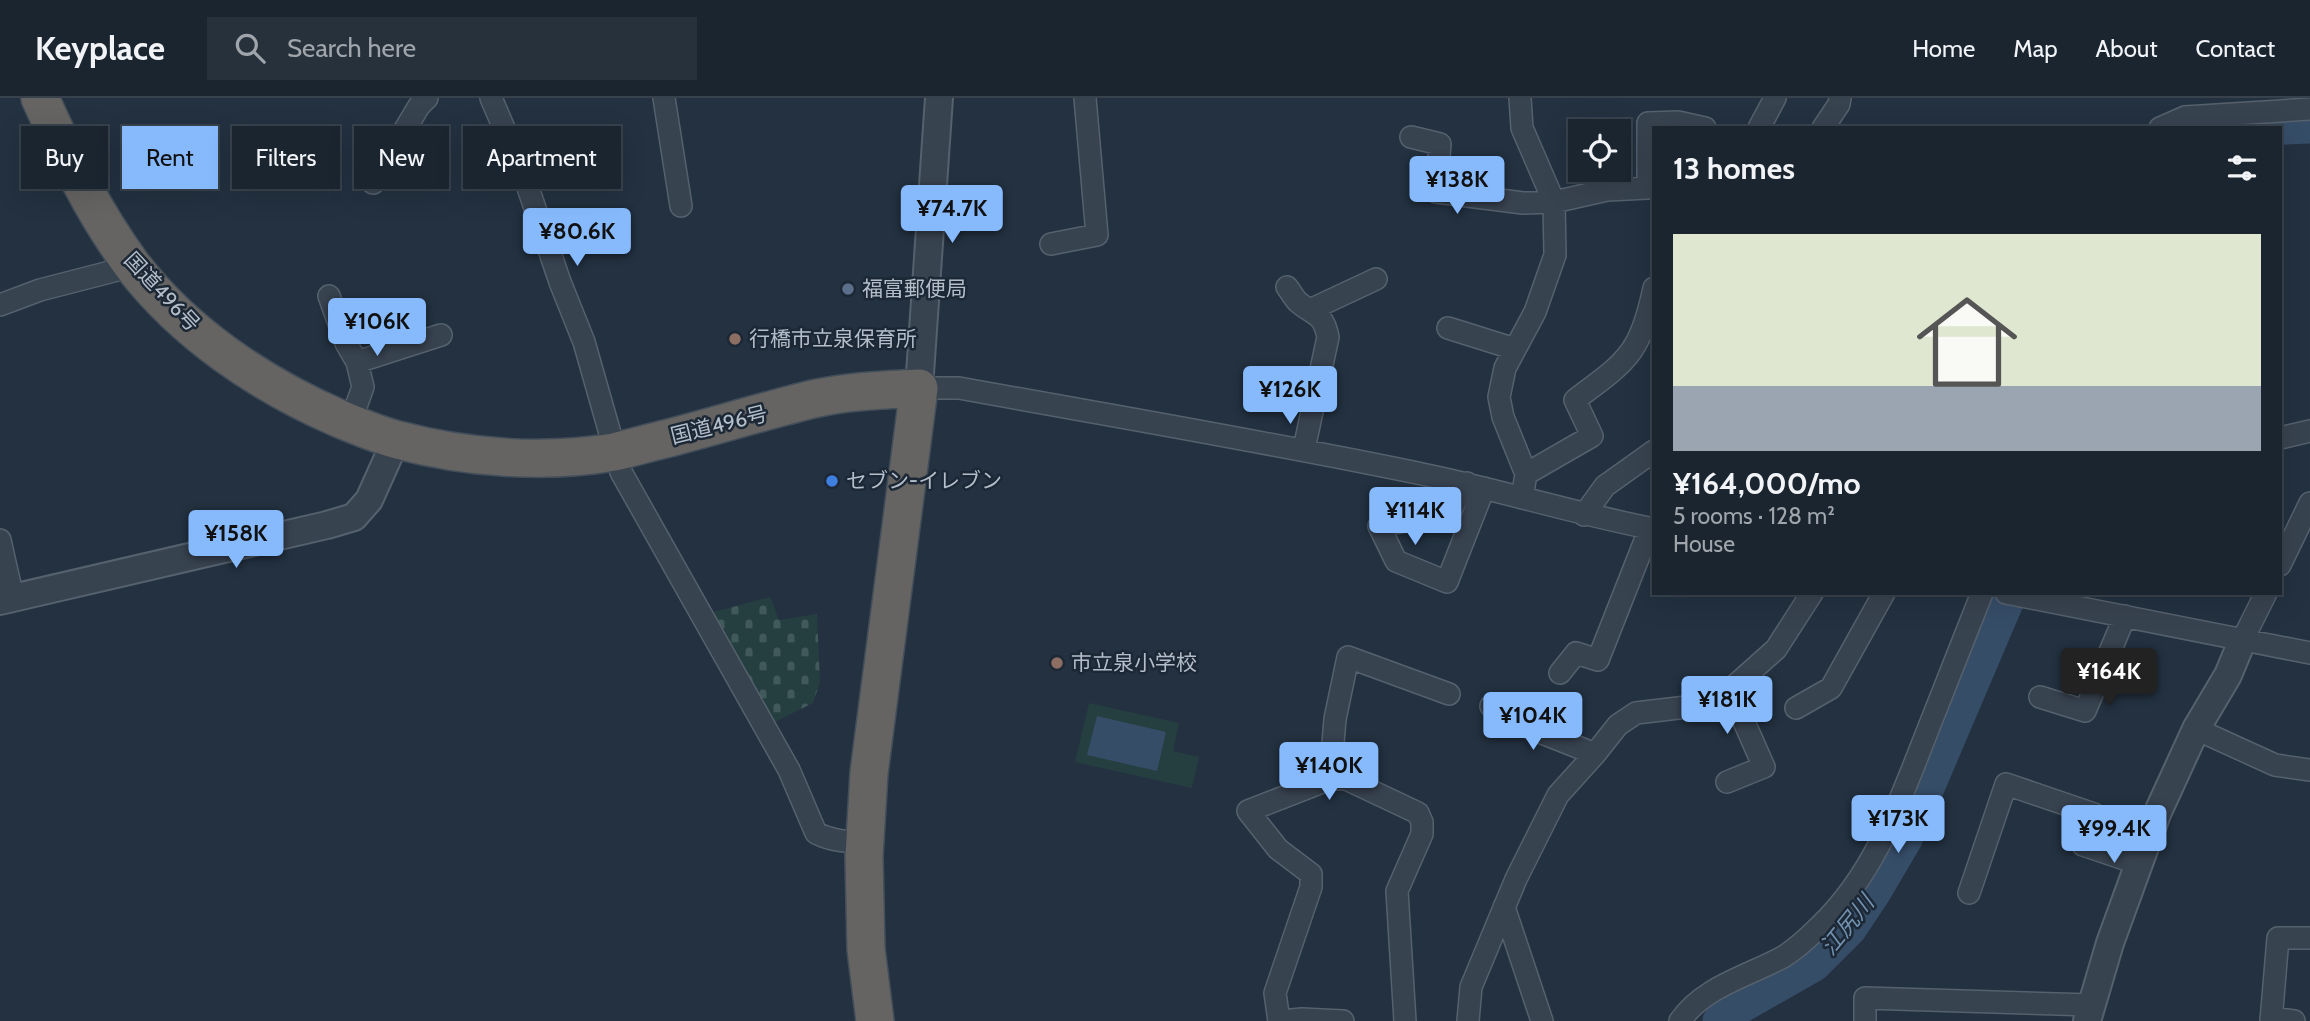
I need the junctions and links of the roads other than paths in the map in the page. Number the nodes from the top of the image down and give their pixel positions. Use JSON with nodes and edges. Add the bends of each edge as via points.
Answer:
{"nodes":[{"id":1,"x":40,"y":98,"type":"edge"},
{"id":2,"x":427,"y":98,"type":"edge"},
{"id":3,"x":491,"y":98,"type":"edge"},
{"id":4,"x":664,"y":98,"type":"edge"},
{"id":5,"x":939,"y":98,"type":"edge"},
{"id":6,"x":1085,"y":98,"type":"edge"},
{"id":7,"x":1520,"y":98,"type":"edge"},
{"id":8,"x":1774,"y":98,"type":"edge"},
{"id":9,"x":1840,"y":98,"type":"edge"},
{"id":10,"x":2183,"y":108,"type":"edge"},
{"id":11,"x":2310,"y":109,"type":"edge"},
{"id":12,"x":407,"y":126,"type":"edge"},
{"id":13,"x":1697,"y":126,"type":"edge"},
{"id":14,"x":1760,"y":126,"type":"edge"},
{"id":15,"x":1824,"y":126,"type":"edge"},
{"id":16,"x":2162,"y":126,"type":"edge"},
{"id":17,"x":1411,"y":137,"type":"dead end"},
{"id":18,"x":1554,"y":202,"type":"junction"},
{"id":19,"x":681,"y":206,"type":"dead end"},
{"id":20,"x":1051,"y":244,"type":"dead end"},
{"id":21,"x":133,"y":266,"type":"junction"},
{"id":22,"x":1376,"y":279,"type":"dead end"},
{"id":23,"x":1287,"y":287,"type":"dead end"},
{"id":24,"x":329,"y":296,"type":"dead end"},
{"id":25,"x":1652,"y":297,"type":"edge"},
{"id":26,"x":0,"y":305,"type":"edge"},
{"id":27,"x":1312,"y":309,"type":"junction"},
{"id":28,"x":1448,"y":328,"type":"dead end"},
{"id":29,"x":441,"y":335,"type":"dead end"},
{"id":30,"x":1515,"y":349,"type":"junction"},
{"id":31,"x":357,"y":362,"type":"junction"},
{"id":32,"x":919,"y":388,"type":"junction"},
{"id":33,"x":350,"y":423,"type":"junction"},
{"id":34,"x":2310,"y":431,"type":"edge"},
{"id":35,"x":2282,"y":438,"type":"edge"},
{"id":36,"x":396,"y":440,"type":"junction"},
{"id":37,"x":1304,"y":449,"type":"junction"},
{"id":38,"x":614,"y":452,"type":"junction"},
{"id":39,"x":1652,"y":452,"type":"edge"},
{"id":40,"x":1526,"y":474,"type":"junction"},
{"id":41,"x":1475,"y":486,"type":"junction"},
{"id":42,"x":1522,"y":498,"type":"junction"},
{"id":43,"x":2310,"y":503,"type":"edge"},
{"id":44,"x":1584,"y":515,"type":"junction"},
{"id":45,"x":1652,"y":529,"type":"edge"},
{"id":46,"x":0,"y":540,"type":"edge"},
{"id":47,"x":2282,"y":561,"type":"edge"},
{"id":48,"x":1811,"y":595,"type":"edge"},
{"id":49,"x":1883,"y":595,"type":"edge"},
{"id":50,"x":1981,"y":595,"type":"edge"},
{"id":51,"x":2015,"y":595,"type":"edge"},
{"id":52,"x":2265,"y":595,"type":"edge"},
{"id":53,"x":7,"y":599,"type":"edge"},
{"id":54,"x":2125,"y":616,"type":"junction"},
{"id":55,"x":2243,"y":639,"type":"junction"},
{"id":56,"x":2310,"y":653,"type":"edge"},
{"id":57,"x":1560,"y":673,"type":"dead end"},
{"id":58,"x":1730,"y":690,"type":"junction"},
{"id":59,"x":1449,"y":694,"type":"dead end"},
{"id":60,"x":2040,"y":697,"type":"dead end"},
{"id":61,"x":1491,"y":706,"type":"dead end"},
{"id":62,"x":1796,"y":708,"type":"dead end"},
{"id":63,"x":2196,"y":729,"type":"junction"},
{"id":64,"x":1595,"y":754,"type":"junction"},
{"id":65,"x":2310,"y":770,"type":"edge"},
{"id":66,"x":1330,"y":779,"type":"junction"},
{"id":67,"x":1727,"y":782,"type":"dead end"},
{"id":68,"x":865,"y":842,"type":"junction"},
{"id":69,"x":2139,"y":864,"type":"junction"},
{"id":70,"x":1969,"y":893,"type":"dead end"},
{"id":71,"x":1504,"y":907,"type":"junction"},
{"id":72,"x":2310,"y":938,"type":"edge"},
{"id":73,"x":2090,"y":1013,"type":"edge"},
{"id":74,"x":2271,"y":1019,"type":"edge"},
{"id":75,"x":875,"y":1021,"type":"edge"},
{"id":76,"x":1280,"y":1021,"type":"edge"},
{"id":77,"x":1343,"y":1021,"type":"edge"},
{"id":78,"x":1405,"y":1021,"type":"edge"},
{"id":79,"x":1468,"y":1021,"type":"edge"},
{"id":80,"x":1542,"y":1021,"type":"edge"},
{"id":81,"x":1680,"y":1021,"type":"edge"},
{"id":82,"x":1865,"y":1021,"type":"edge"},
{"id":83,"x":2294,"y":1021,"type":"edge"}],
"edges":[{"from":1,"to":21,"type":"highway","name":"国道496号","via":[[76,176]]},
{"from":2,"to":12,"type":"street"},
{"from":3,"to":38,"type":"street","via":[[584,342]]},
{"from":4,"to":19,"type":"street"},
{"from":5,"to":32,"type":"street"},
{"from":6,"to":20,"type":"street","via":[[1097,235]]},
{"from":7,"to":18,"type":"street","via":[[1522,128]]},
{"from":8,"to":14,"type":"street"},
{"from":9,"to":15,"type":"street"},
{"from":10,"to":11,"type":"street"},
{"from":10,"to":16,"type":"street"},
{"from":13,"to":18,"type":"street","via":[[1678,121],[1648,123],[1648,188],[1607,190]]},
{"from":17,"to":18,"type":"street","via":[[1440,144],[1436,192],[1523,203]]},
{"from":18,"to":30,"type":"street","via":[[1555,255],[1535,312]]},
{"from":21,"to":26,"type":"street"},
{"from":21,"to":33,"type":"highway","name":"国道496号","via":[[190,326],[243,367],[299,401]]},
{"from":22,"to":27,"type":"street"},
{"from":23,"to":27,"type":"street"},
{"from":24,"to":31,"type":"street"},
{"from":25,"to":40,"type":"street","via":[[1635,346],[1575,400],[1592,436]]},
{"from":27,"to":37,"type":"street","via":[[1325,322],[1328,337]]},
{"from":28,"to":30,"type":"street"},
{"from":29,"to":31,"type":"street"},
{"from":30,"to":40,"type":"street","via":[[1499,397]]},
{"from":31,"to":33,"type":"street","via":[[363,387]]},
{"from":32,"to":37,"type":"street","via":[[958,388]]},
{"from":32,"to":38,"type":"highway","name":"国道496号","via":[[814,399]]},
{"from":32,"to":68,"type":"highway","via":[[869,773]]},
{"from":33,"to":36,"type":"highway","name":"国道496号"},
{"from":34,"to":35,"type":"street"},
{"from":36,"to":38,"type":"highway","name":"国道496号","via":[[495,456]]},
{"from":36,"to":53,"type":"street","via":[[369,500],[354,517]]},
{"from":37,"to":41,"type":"street"},
{"from":38,"to":68,"type":"street","via":[[621,472],[789,770],[816,833],[845,842]]},
{"from":39,"to":44,"type":"street","via":[[1605,486]]},
{"from":40,"to":42,"type":"street"},
{"from":41,"to":41,"type":"street","via":[[1447,582],[1396,561],[1379,526],[1437,515],[1451,509]]},
{"from":41,"to":42,"type":"street"},
{"from":42,"to":44,"type":"street"},
{"from":43,"to":47,"type":"street"},
{"from":44,"to":45,"type":"street"},
{"from":45,"to":57,"type":"street","via":[[1598,660],[1576,653]]},
{"from":46,"to":53,"type":"street"},
{"from":48,"to":58,"type":"street","via":[[1776,649]]},
{"from":49,"to":62,"type":"street","via":[[1831,688]]},
{"from":50,"to":81,"type":"street","via":[[1892,823],[1848,894],[1809,937],[1784,956],[1715,990]]},
{"from":51,"to":54,"type":"street"},
{"from":52,"to":55,"type":"street"},
{"from":54,"to":55,"type":"street"},
{"from":54,"to":60,"type":"street","via":[[2085,711]]},
{"from":55,"to":56,"type":"street"},
{"from":55,"to":63,"type":"street","via":[[2228,676]]},
{"from":58,"to":64,"type":"street","via":[[1695,706],[1636,713],[1618,725]]},
{"from":58,"to":67,"type":"street","via":[[1764,767]]},
{"from":59,"to":66,"type":"street","via":[[1348,657],[1335,719]]},
{"from":61,"to":64,"type":"street","via":[[1532,729]]},
{"from":63,"to":65,"type":"street","via":[[2275,765]]},
{"from":63,"to":69,"type":"street"},
{"from":64,"to":71,"type":"street","via":[[1558,795]]},
{"from":66,"to":76,"type":"street","via":[[1248,811],[1278,849],[1311,874],[1311,887],[1275,993]]},
{"from":66,"to":78,"type":"street","via":[[1346,779],[1418,814],[1422,822],[1422,834],[1397,891]]},
{"from":68,"to":75,"type":"highway","via":[[866,949]]},
{"from":69,"to":70,"type":"street","via":[[2083,845],[2094,814],[2006,784]]},
{"from":69,"to":73,"type":"street"},
{"from":71,"to":79,"type":"street","via":[[1471,986]]},
{"from":71,"to":80,"type":"street"},
{"from":72,"to":74,"type":"street","via":[[2278,938]]},
{"from":73,"to":82,"type":"street","via":[[1865,998]]},
{"from":74,"to":83,"type":"street"},
{"from":76,"to":77,"type":"street"}]}
